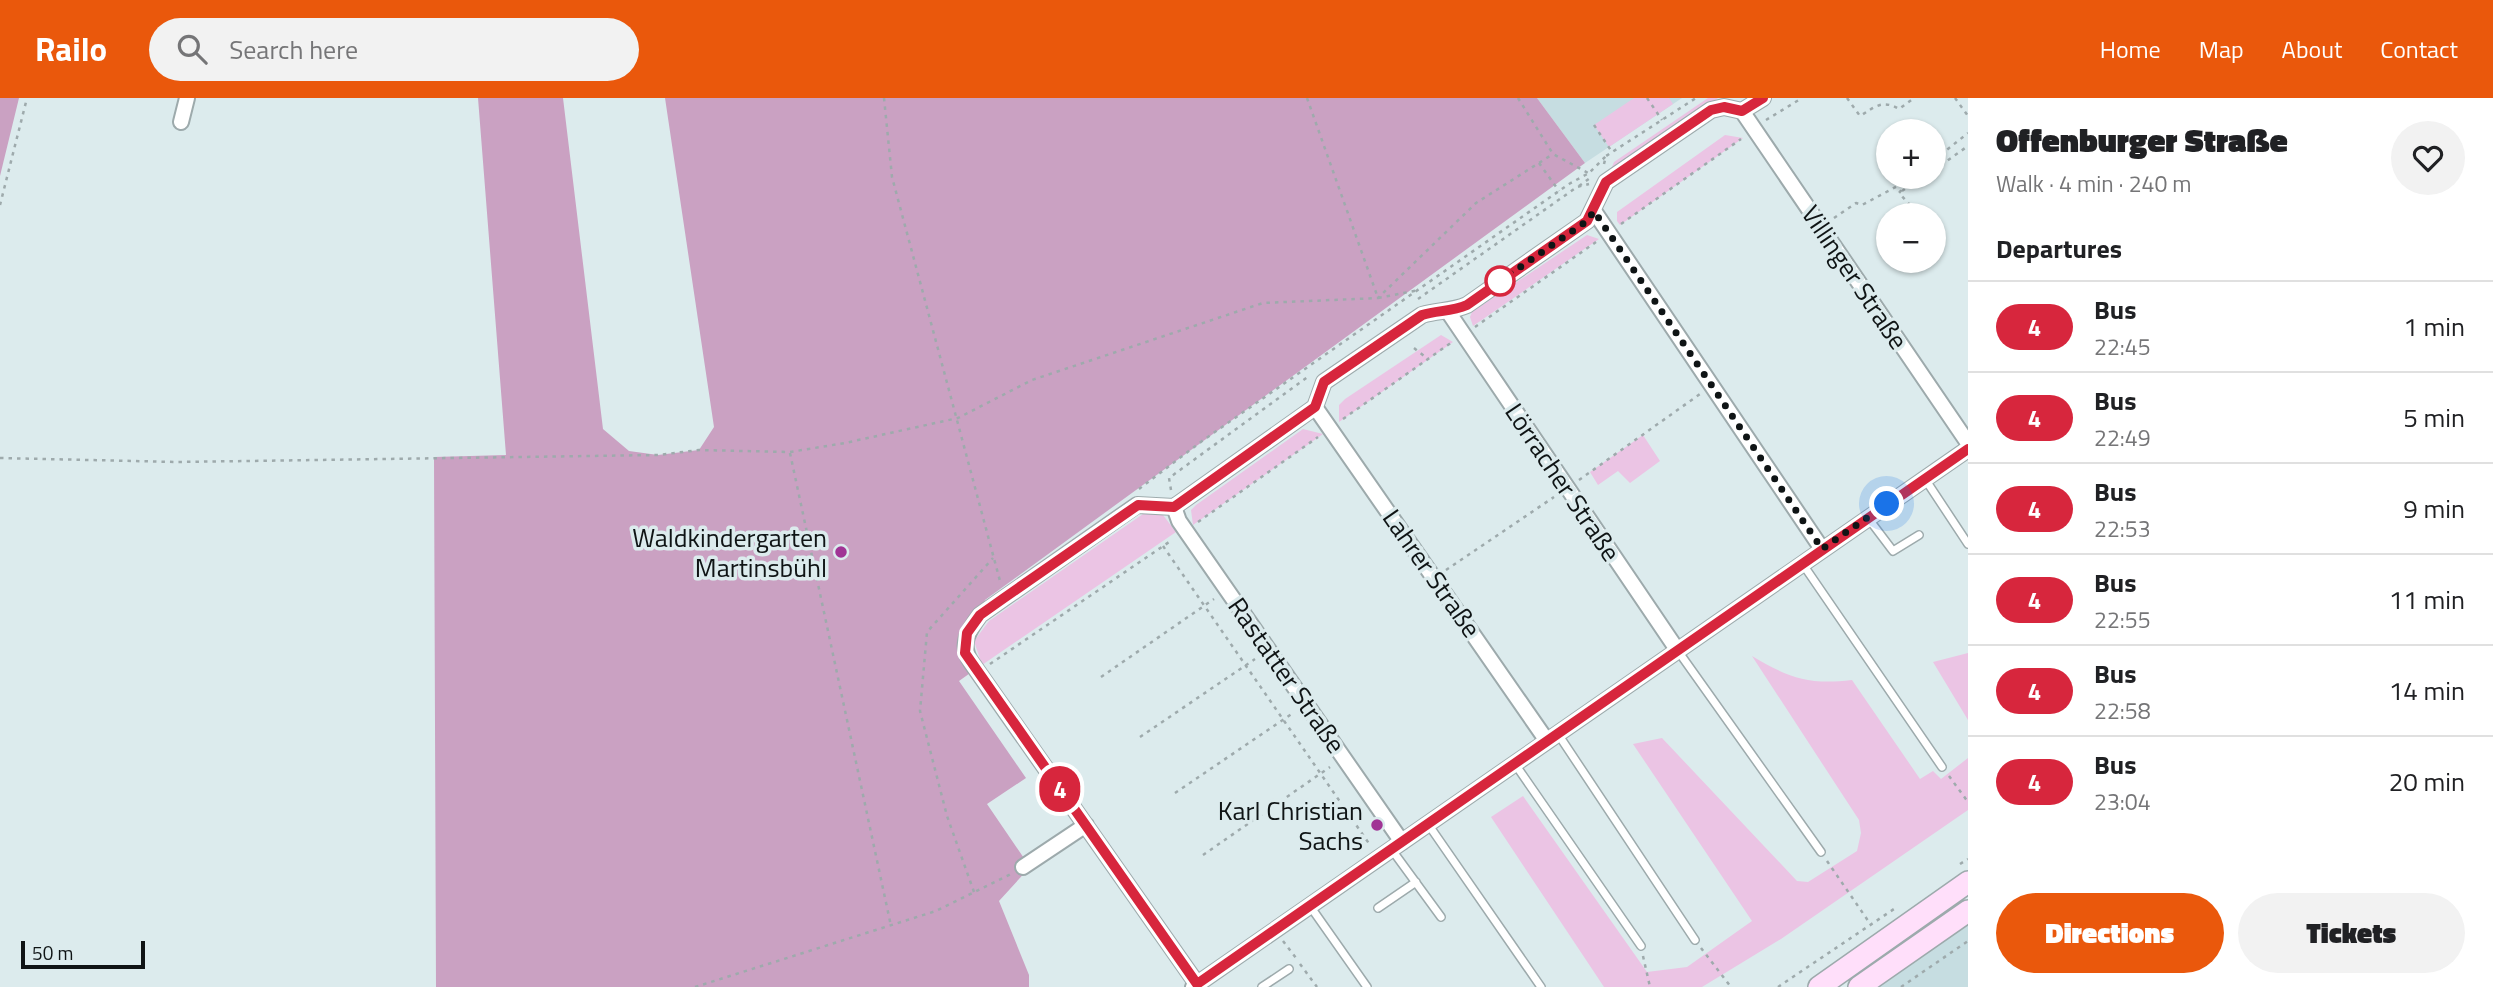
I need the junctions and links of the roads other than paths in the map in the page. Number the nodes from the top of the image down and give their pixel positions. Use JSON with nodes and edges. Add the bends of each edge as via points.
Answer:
{"nodes":[{"id":1,"x":187,"y":98,"type":"edge"},
{"id":2,"x":1763,"y":98,"type":"edge"},
{"id":3,"x":1742,"y":111,"type":"junction"},
{"id":4,"x":181,"y":122,"type":"dead end"},
{"id":5,"x":1594,"y":211,"type":"junction"},
{"id":6,"x":1448,"y":313,"type":"junction"},
{"id":7,"x":1315,"y":407,"type":"junction"},
{"id":8,"x":1968,"y":443,"type":"edge"},
{"id":9,"x":1968,"y":449,"type":"edge"},
{"id":10,"x":1924,"y":479,"type":"junction"},
{"id":11,"x":1174,"y":507,"type":"junction"},
{"id":12,"x":1868,"y":517,"type":"junction"},
{"id":13,"x":1919,"y":535,"type":"dead end"},
{"id":14,"x":1968,"y":544,"type":"edge"},
{"id":15,"x":1822,"y":549,"type":"junction"},
{"id":16,"x":1802,"y":563,"type":"junction"},
{"id":17,"x":1678,"y":650,"type":"junction"},
{"id":18,"x":1553,"y":737,"type":"junction"},
{"id":19,"x":1515,"y":764,"type":"junction"},
{"id":20,"x":1942,"y":767,"type":"road end"},
{"id":21,"x":1428,"y":824,"type":"junction"},
{"id":22,"x":1086,"y":825,"type":"junction"},
{"id":23,"x":1397,"y":846,"type":"junction"},
{"id":24,"x":1821,"y":852,"type":"road end"},
{"id":25,"x":1023,"y":867,"type":"road end"},
{"id":26,"x":1963,"y":874,"type":"edge"},
{"id":27,"x":1416,"y":882,"type":"junction"},
{"id":28,"x":1310,"y":906,"type":"junction"},
{"id":29,"x":1378,"y":908,"type":"dead end"},
{"id":30,"x":1968,"y":911,"type":"edge"},
{"id":31,"x":1441,"y":917,"type":"dead end"},
{"id":32,"x":1695,"y":940,"type":"road end"},
{"id":33,"x":1641,"y":946,"type":"road end"},
{"id":34,"x":1289,"y":969,"type":"dead end"},
{"id":35,"x":1195,"y":985,"type":"edge"},
{"id":36,"x":1262,"y":987,"type":"edge"},
{"id":37,"x":1367,"y":987,"type":"edge"},
{"id":38,"x":1541,"y":987,"type":"edge"},
{"id":39,"x":1819,"y":987,"type":"edge"},
{"id":40,"x":1859,"y":987,"type":"edge"}],
"edges":[{"from":1,"to":4,"type":"street"},
{"from":2,"to":3,"type":"street"},
{"from":3,"to":5,"type":"street","via":[[1711,110],[1606,182]]},
{"from":3,"to":8,"type":"street","name":"Villinger Straße"},
{"from":5,"to":6,"type":"street","via":[[1587,221],[1467,305]]},
{"from":5,"to":15,"type":"street"},
{"from":6,"to":7,"type":"street","via":[[1422,315],[1324,382]]},
{"from":6,"to":17,"type":"street","name":"Lörracher Straße"},
{"from":7,"to":11,"type":"street"},
{"from":7,"to":18,"type":"street","name":"Lahrer Straße"},
{"from":9,"to":10,"type":"street"},
{"from":10,"to":12,"type":"street"},
{"from":10,"to":14,"type":"lane"},
{"from":11,"to":22,"type":"street","via":[[1138,505],[980,615],[967,633],[965,653]]},
{"from":11,"to":23,"type":"street","name":"Rastatter Straße","via":[[1345,757]]},
{"from":12,"to":13,"type":"lane","via":[[1893,551]]},
{"from":12,"to":15,"type":"street"},
{"from":15,"to":16,"type":"street"},
{"from":16,"to":17,"type":"street"},
{"from":16,"to":20,"type":"lane"},
{"from":17,"to":18,"type":"street"},
{"from":17,"to":24,"type":"lane"},
{"from":18,"to":19,"type":"street"},
{"from":18,"to":32,"type":"lane"},
{"from":19,"to":21,"type":"street"},
{"from":19,"to":33,"type":"lane"},
{"from":21,"to":23,"type":"street"},
{"from":21,"to":38,"type":"lane"},
{"from":22,"to":25,"type":"street"},
{"from":22,"to":35,"type":"street"},
{"from":23,"to":27,"type":"lane"},
{"from":23,"to":28,"type":"street"},
{"from":26,"to":39,"type":"main road"},
{"from":27,"to":29,"type":"lane"},
{"from":27,"to":31,"type":"lane"},
{"from":28,"to":35,"type":"street"},
{"from":28,"to":37,"type":"lane"},
{"from":30,"to":40,"type":"main road"},
{"from":34,"to":36,"type":"lane"}]}
